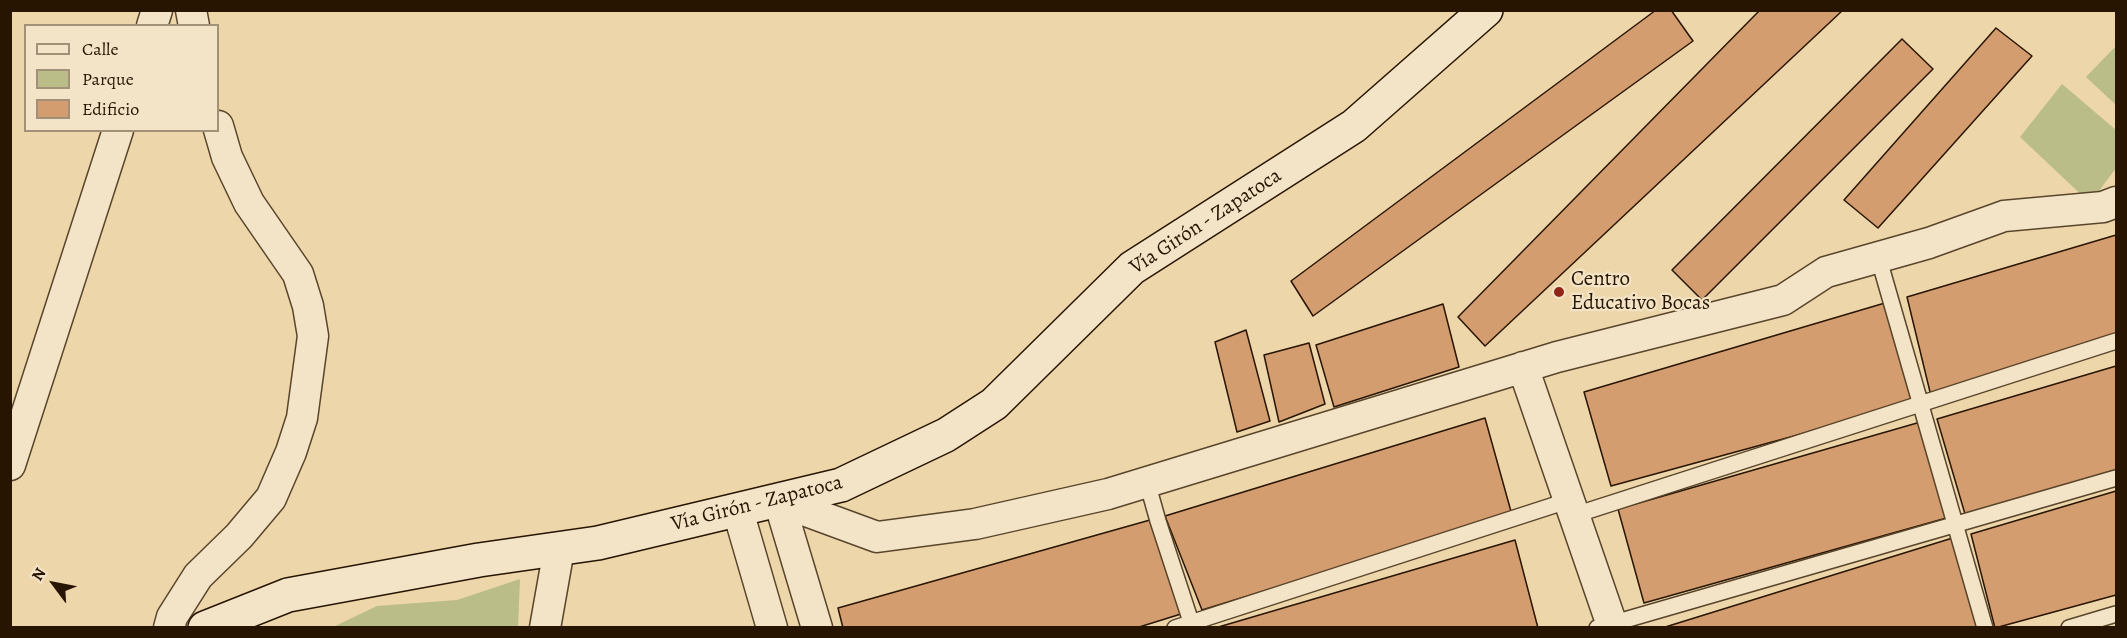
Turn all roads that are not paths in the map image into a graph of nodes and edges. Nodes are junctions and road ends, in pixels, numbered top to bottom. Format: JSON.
{"nodes":[{"id":1,"x":1486,"y":10,"type":"edge"},
{"id":2,"x":219,"y":129,"type":"edge"},
{"id":3,"x":117,"y":132,"type":"edge"},
{"id":4,"x":2116,"y":202,"type":"edge"},
{"id":5,"x":1878,"y":256,"type":"junction"},
{"id":6,"x":2116,"y":340,"type":"edge"},
{"id":7,"x":1523,"y":367,"type":"junction"},
{"id":8,"x":1921,"y":403,"type":"junction"},
{"id":9,"x":10,"y":465,"type":"edge"},
{"id":10,"x":2116,"y":478,"type":"edge"},
{"id":11,"x":1147,"y":482,"type":"junction"},
{"id":12,"x":779,"y":501,"type":"junction"},
{"id":13,"x":1573,"y":508,"type":"junction"},
{"id":14,"x":738,"y":511,"type":"junction"},
{"id":15,"x":1955,"y":524,"type":"junction"},
{"id":16,"x":559,"y":549,"type":"junction"},
{"id":17,"x":2116,"y":614,"type":"edge"},
{"id":18,"x":1193,"y":625,"type":"edge"},
{"id":19,"x":1607,"y":626,"type":"edge"},
{"id":20,"x":170,"y":627,"type":"edge"},
{"id":21,"x":205,"y":627,"type":"edge"},
{"id":22,"x":545,"y":627,"type":"edge"},
{"id":23,"x":772,"y":627,"type":"edge"},
{"id":24,"x":817,"y":627,"type":"edge"},
{"id":25,"x":1175,"y":627,"type":"edge"},
{"id":26,"x":1985,"y":627,"type":"edge"},
{"id":27,"x":2069,"y":627,"type":"edge"}],
"edges":[{"from":1,"to":12,"type":"main road","name":"Vía Girón - Zapatoca"},
{"from":2,"to":20,"type":"street"},
{"from":3,"to":9,"type":"street"},
{"from":4,"to":5,"type":"street"},
{"from":5,"to":7,"type":"street"},
{"from":5,"to":8,"type":"lane"},
{"from":6,"to":8,"type":"lane"},
{"from":7,"to":11,"type":"street"},
{"from":7,"to":13,"type":"street"},
{"from":8,"to":13,"type":"lane"},
{"from":8,"to":15,"type":"lane"},
{"from":10,"to":15,"type":"lane"},
{"from":11,"to":12,"type":"street"},
{"from":11,"to":18,"type":"lane"},
{"from":12,"to":14,"type":"main road","name":"Vía Girón - Zapatoca"},
{"from":12,"to":24,"type":"street"},
{"from":13,"to":18,"type":"lane"},
{"from":13,"to":19,"type":"street"},
{"from":14,"to":16,"type":"main road","name":"Vía Girón - Zapatoca"},
{"from":14,"to":23,"type":"street"},
{"from":15,"to":19,"type":"lane"},
{"from":15,"to":26,"type":"lane"},
{"from":16,"to":21,"type":"main road","name":"Vía Girón - Zapatoca"},
{"from":16,"to":22,"type":"street"},
{"from":17,"to":27,"type":"lane"},
{"from":18,"to":25,"type":"lane"}]}
